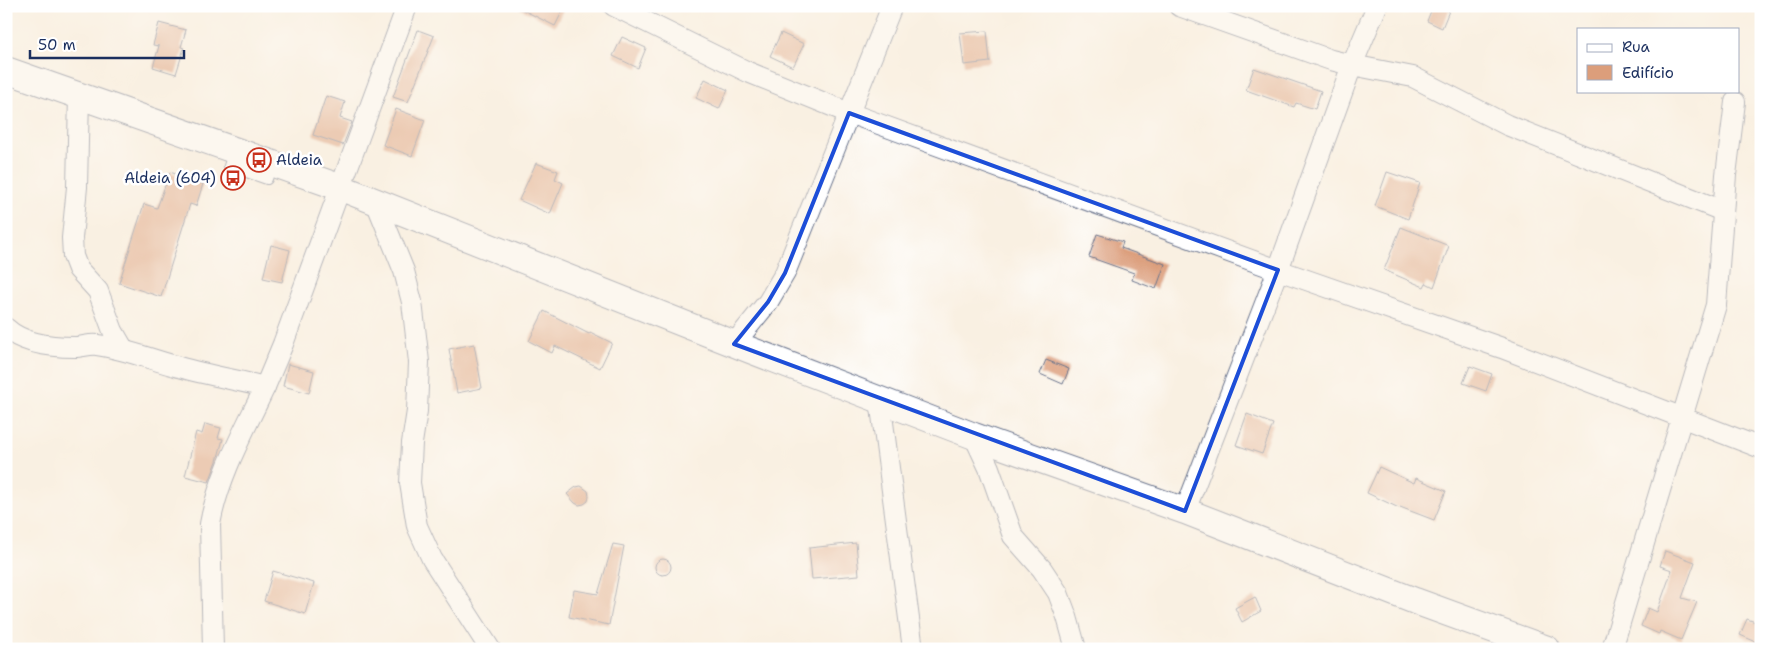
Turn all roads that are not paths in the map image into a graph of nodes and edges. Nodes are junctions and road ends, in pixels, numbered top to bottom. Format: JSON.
{"nodes":[{"id":1,"x":407,"y":6,"type":"edge"},
{"id":2,"x":614,"y":6,"type":"edge"},
{"id":3,"x":892,"y":6,"type":"edge"},
{"id":4,"x":1179,"y":6,"type":"edge"},
{"id":5,"x":1376,"y":6,"type":"edge"},
{"id":6,"x":1352,"y":65,"type":"junction"},
{"id":7,"x":6,"y":70,"type":"edge"},
{"id":8,"x":79,"y":95,"type":"junction"},
{"id":9,"x":1735,"y":102,"type":"dead end"},
{"id":10,"x":849,"y":113,"type":"junction"},
{"id":11,"x":339,"y":187,"type":"junction"},
{"id":12,"x":376,"y":202,"type":"junction"},
{"id":13,"x":1723,"y":211,"type":"junction"},
{"id":14,"x":1278,"y":270,"type":"junction"},
{"id":15,"x":6,"y":328,"type":"edge"},
{"id":16,"x":734,"y":344,"type":"junction"},
{"id":17,"x":124,"y":350,"type":"junction"},
{"id":18,"x":265,"y":387,"type":"junction"},
{"id":19,"x":880,"y":400,"type":"junction"},
{"id":20,"x":1681,"y":417,"type":"junction"},
{"id":21,"x":974,"y":436,"type":"junction"},
{"id":22,"x":1761,"y":448,"type":"edge"},
{"id":23,"x":1185,"y":511,"type":"junction"},
{"id":24,"x":213,"y":649,"type":"edge"},
{"id":25,"x":490,"y":649,"type":"edge"},
{"id":26,"x":913,"y":649,"type":"edge"},
{"id":27,"x":1076,"y":649,"type":"edge"},
{"id":28,"x":1547,"y":649,"type":"edge"},
{"id":29,"x":1612,"y":649,"type":"edge"}],
"edges":[{"from":1,"to":11,"type":"street"},
{"from":2,"to":10,"type":"street"},
{"from":3,"to":10,"type":"street"},
{"from":4,"to":6,"type":"street"},
{"from":5,"to":6,"type":"street"},
{"from":6,"to":13,"type":"street"},
{"from":6,"to":14,"type":"street"},
{"from":7,"to":8,"type":"street"},
{"from":8,"to":11,"type":"street"},
{"from":8,"to":17,"type":"street"},
{"from":9,"to":13,"type":"street"},
{"from":10,"to":14,"type":"street"},
{"from":10,"to":16,"type":"street"},
{"from":11,"to":12,"type":"street"},
{"from":11,"to":18,"type":"street"},
{"from":12,"to":16,"type":"street"},
{"from":12,"to":25,"type":"street"},
{"from":13,"to":20,"type":"street"},
{"from":14,"to":20,"type":"street"},
{"from":14,"to":23,"type":"street"},
{"from":15,"to":17,"type":"street"},
{"from":16,"to":19,"type":"street"},
{"from":17,"to":18,"type":"street"},
{"from":18,"to":24,"type":"street"},
{"from":19,"to":21,"type":"street"},
{"from":19,"to":26,"type":"street"},
{"from":20,"to":22,"type":"street"},
{"from":20,"to":29,"type":"street"},
{"from":21,"to":23,"type":"street"},
{"from":21,"to":27,"type":"street"},
{"from":23,"to":28,"type":"street"}]}
